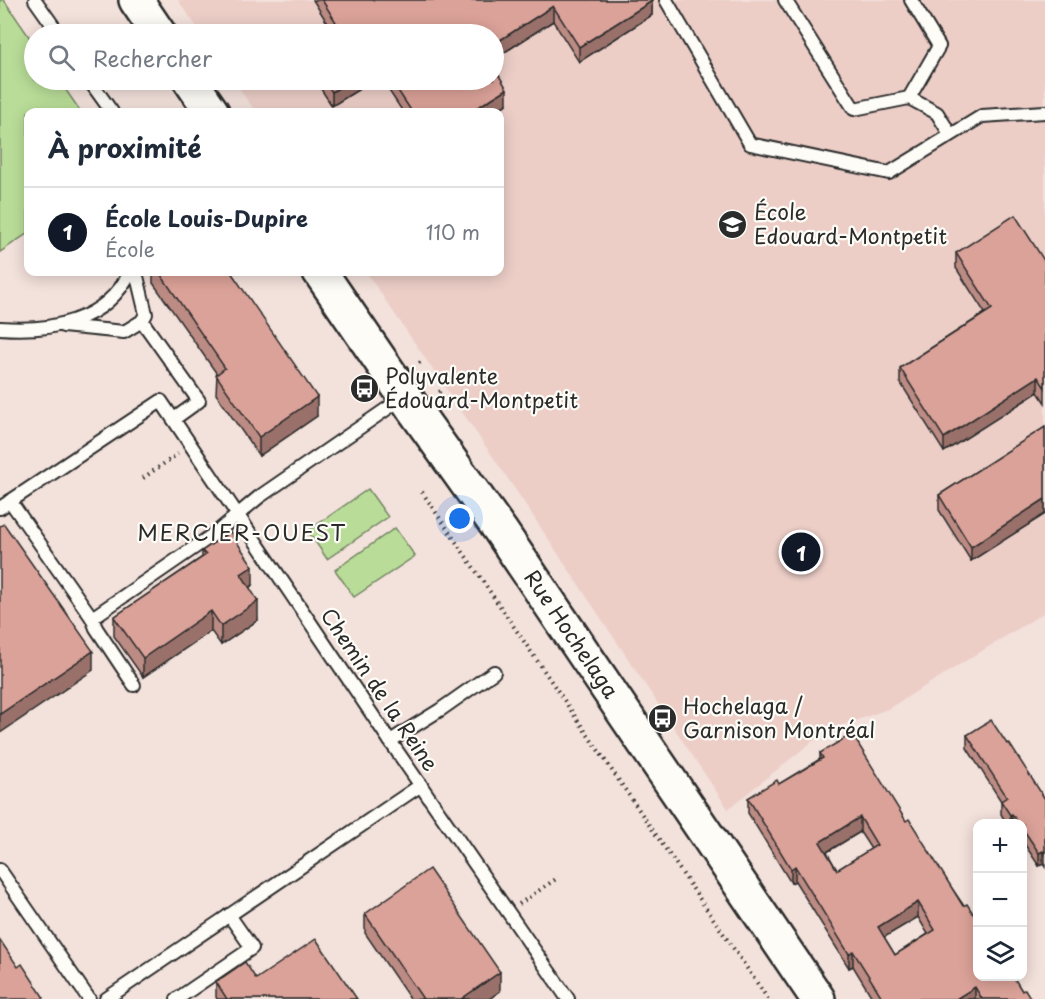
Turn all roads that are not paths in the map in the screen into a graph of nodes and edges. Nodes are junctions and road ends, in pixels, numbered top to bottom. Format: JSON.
{"nodes":[{"id":1,"x":35,"y":0,"type":"edge"},
{"id":2,"x":136,"y":0,"type":"edge"},
{"id":3,"x":666,"y":0,"type":"edge"},
{"id":4,"x":785,"y":0,"type":"edge"},
{"id":5,"x":911,"y":0,"type":"edge"},
{"id":6,"x":52,"y":24,"type":"edge"},
{"id":7,"x":152,"y":24,"type":"edge"},
{"id":8,"x":96,"y":90,"type":"edge"},
{"id":9,"x":197,"y":90,"type":"edge"},
{"id":10,"x":909,"y":98,"type":"junction"},
{"id":11,"x":109,"y":108,"type":"edge"},
{"id":12,"x":209,"y":108,"type":"edge"},
{"id":13,"x":1045,"y":112,"type":"edge"},
{"id":14,"x":950,"y":134,"type":"junction"},
{"id":15,"x":127,"y":276,"type":"edge"},
{"id":16,"x":137,"y":276,"type":"edge"},
{"id":17,"x":323,"y":276,"type":"edge"},
{"id":18,"x":142,"y":321,"type":"junction"},
{"id":19,"x":57,"y":326,"type":"junction"},
{"id":20,"x":0,"y":328,"type":"edge"},
{"id":21,"x":405,"y":396,"type":"junction"},
{"id":22,"x":174,"y":419,"type":"junction"},
{"id":23,"x":5,"y":505,"type":"edge"},
{"id":24,"x":237,"y":516,"type":"junction"},
{"id":25,"x":92,"y":618,"type":"junction"},
{"id":26,"x":495,"y":672,"type":"dead end"},
{"id":27,"x":134,"y":685,"type":"dead end"},
{"id":28,"x":390,"y":741,"type":"junction"},
{"id":29,"x":420,"y":785,"type":"junction"},
{"id":30,"x":0,"y":870,"type":"edge"},
{"id":31,"x":229,"y":915,"type":"junction"},
{"id":32,"x":89,"y":999,"type":"edge"},
{"id":33,"x":106,"y":999,"type":"edge"},
{"id":34,"x":177,"y":999,"type":"edge"},
{"id":35,"x":568,"y":999,"type":"edge"},
{"id":36,"x":818,"y":999,"type":"edge"}],
"edges":[{"from":1,"to":6,"type":"lane"},
{"from":2,"to":7,"type":"main road"},
{"from":3,"to":14,"type":"lane"},
{"from":4,"to":10,"type":"lane"},
{"from":5,"to":10,"type":"lane"},
{"from":8,"to":11,"type":"lane"},
{"from":9,"to":12,"type":"main road"},
{"from":10,"to":14,"type":"lane"},
{"from":13,"to":14,"type":"lane"},
{"from":15,"to":19,"type":"lane"},
{"from":16,"to":18,"type":"lane"},
{"from":17,"to":21,"type":"main road","name":"Rue Hochelaga"},
{"from":18,"to":19,"type":"lane"},
{"from":18,"to":22,"type":"lane"},
{"from":19,"to":20,"type":"lane"},
{"from":21,"to":24,"type":"lane"},
{"from":21,"to":36,"type":"main road","name":"Rue Hochelaga"},
{"from":22,"to":23,"type":"lane","name":"Chemin de la Reine"},
{"from":22,"to":24,"type":"lane","name":"Chemin de la Reine"},
{"from":23,"to":25,"type":"lane"},
{"from":24,"to":25,"type":"lane"},
{"from":24,"to":28,"type":"lane","name":"Chemin de la Reine"},
{"from":25,"to":27,"type":"lane"},
{"from":26,"to":28,"type":"lane"},
{"from":28,"to":29,"type":"lane","name":"Chemin de la Reine"},
{"from":29,"to":31,"type":"lane"},
{"from":29,"to":35,"type":"lane","name":"Chemin de la Reine"},
{"from":30,"to":32,"type":"lane"},
{"from":31,"to":33,"type":"lane"},
{"from":31,"to":34,"type":"lane"}]}
